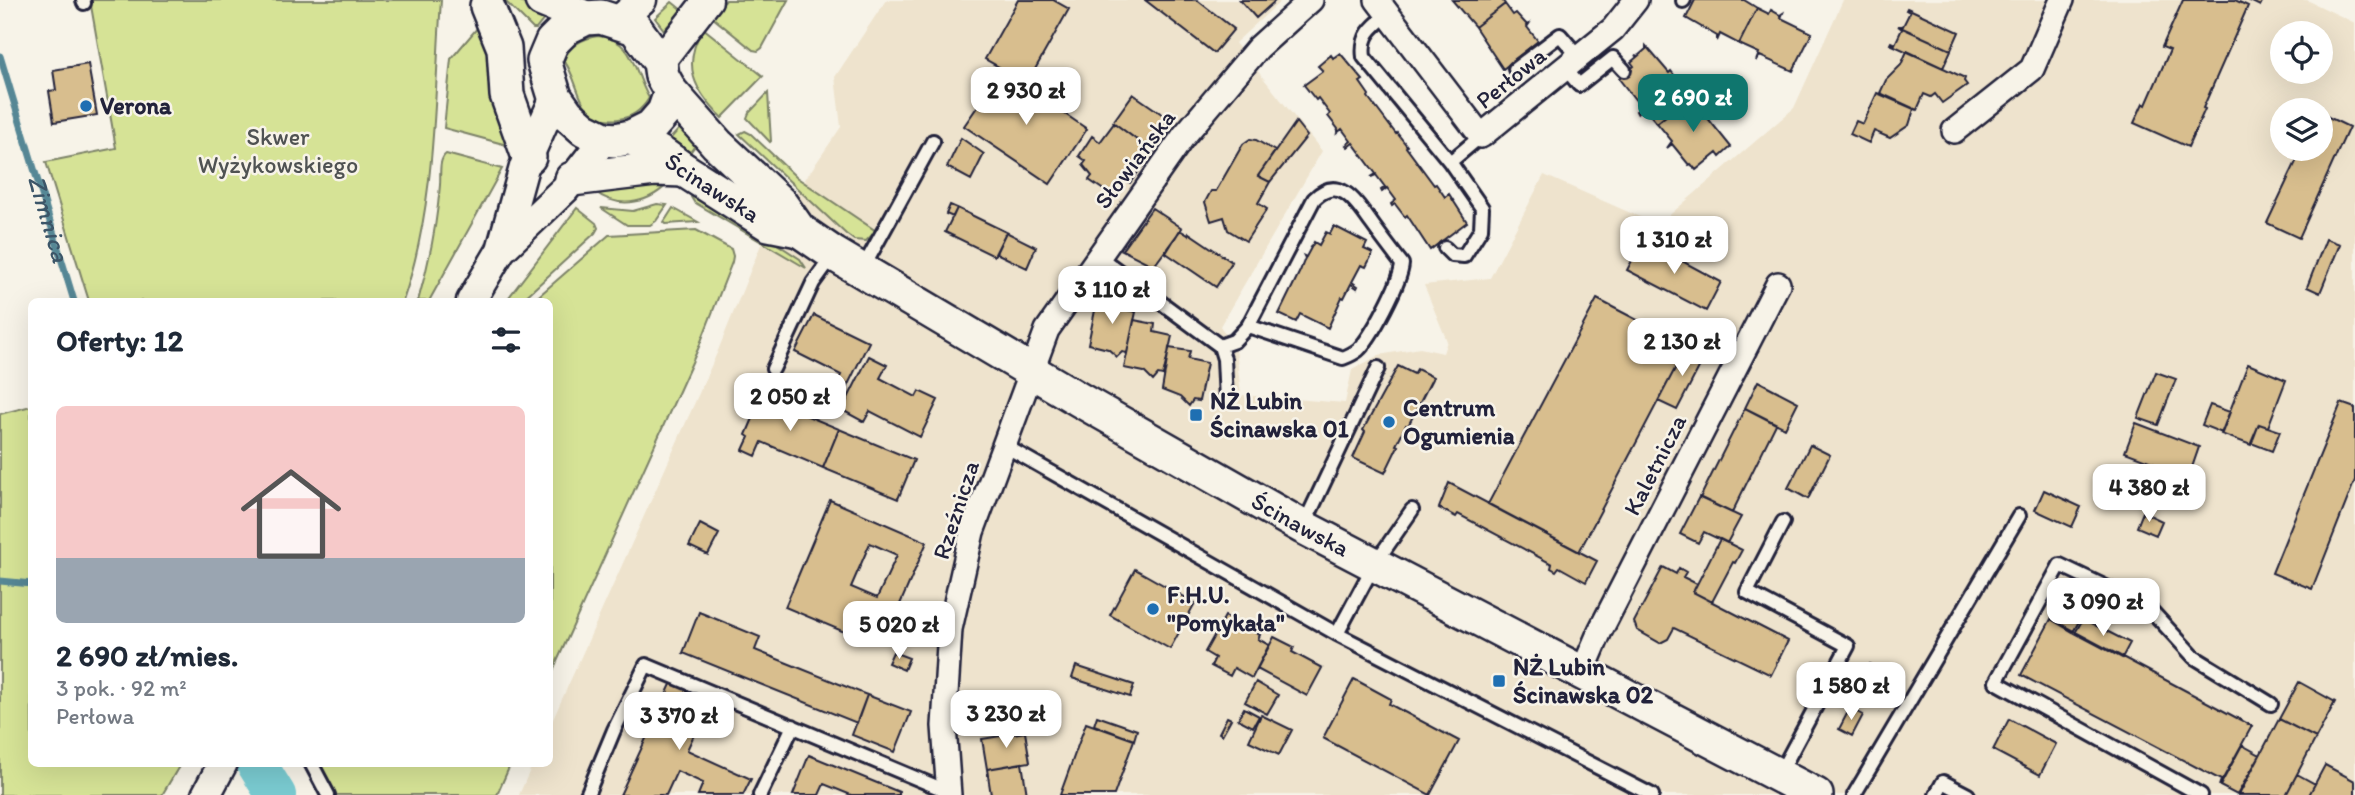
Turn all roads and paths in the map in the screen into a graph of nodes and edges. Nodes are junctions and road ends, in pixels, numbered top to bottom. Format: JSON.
{"nodes":[{"id":1,"x":542,"y":0,"type":"edge"},
{"id":2,"x":708,"y":0,"type":"edge"},
{"id":3,"x":1311,"y":0,"type":"edge"},
{"id":4,"x":1636,"y":0,"type":"edge"},
{"id":5,"x":2062,"y":0,"type":"edge"},
{"id":6,"x":485,"y":3,"type":"edge"},
{"id":7,"x":1382,"y":7,"type":"edge"},
{"id":8,"x":615,"y":13,"type":"edge"},
{"id":9,"x":544,"y":61,"type":"junction"},
{"id":10,"x":1572,"y":63,"type":"junction"},
{"id":11,"x":1515,"y":69,"type":"dead end"},
{"id":12,"x":1624,"y":69,"type":"dead end"},
{"id":13,"x":665,"y":77,"type":"junction"},
{"id":14,"x":555,"y":97,"type":"junction"},
{"id":15,"x":1954,"y":131,"type":"dead end"},
{"id":16,"x":1481,"y":136,"type":"junction"},
{"id":17,"x":618,"y":138,"type":"junction"},
{"id":18,"x":933,"y":141,"type":"dead end"},
{"id":19,"x":529,"y":157,"type":"junction"},
{"id":20,"x":1450,"y":162,"type":"junction"},
{"id":21,"x":684,"y":170,"type":"junction"},
{"id":22,"x":572,"y":179,"type":"junction"},
{"id":23,"x":799,"y":230,"type":"junction"},
{"id":24,"x":1445,"y":248,"type":"dead end"},
{"id":25,"x":501,"y":250,"type":"junction"},
{"id":26,"x":1098,"y":256,"type":"junction"},
{"id":27,"x":848,"y":262,"type":"junction"},
{"id":28,"x":1778,"y":284,"type":"dead end"},
{"id":29,"x":473,"y":298,"type":"edge"},
{"id":30,"x":1248,"y":326,"type":"junction"},
{"id":31,"x":1220,"y":346,"type":"junction"},
{"id":32,"x":1378,"y":368,"type":"dead end"},
{"id":33,"x":774,"y":369,"type":"dead end"},
{"id":34,"x":1032,"y":372,"type":"junction"},
{"id":35,"x":1226,"y":400,"type":"dead end"},
{"id":36,"x":1005,"y":446,"type":"junction"},
{"id":37,"x":1412,"y":510,"type":"dead end"},
{"id":38,"x":2019,"y":516,"type":"dead end"},
{"id":39,"x":1783,"y":522,"type":"dead end"},
{"id":40,"x":1303,"y":527,"type":"junction"},
{"id":41,"x":1374,"y":565,"type":"junction"},
{"id":42,"x":1337,"y":634,"type":"junction"},
{"id":43,"x":1582,"y":673,"type":"junction"},
{"id":44,"x":2271,"y":704,"type":"dead end"},
{"id":45,"x":793,"y":726,"type":"junction"},
{"id":46,"x":221,"y":767,"type":"edge"},
{"id":47,"x":313,"y":767,"type":"edge"},
{"id":48,"x":1779,"y":776,"type":"junction"},
{"id":49,"x":949,"y":794,"type":"edge"},
{"id":50,"x":206,"y":795,"type":"edge"},
{"id":51,"x":328,"y":795,"type":"edge"},
{"id":52,"x":587,"y":795,"type":"edge"},
{"id":53,"x":760,"y":795,"type":"edge"},
{"id":54,"x":1652,"y":795,"type":"edge"},
{"id":55,"x":1816,"y":795,"type":"edge"},
{"id":56,"x":1854,"y":795,"type":"edge"},
{"id":57,"x":1936,"y":795,"type":"edge"},
{"id":58,"x":1968,"y":795,"type":"edge"},
{"id":59,"x":2202,"y":795,"type":"edge"}],
"edges":[{"from":1,"to":8,"type":"main road"},
{"from":2,"to":13,"type":"street"},
{"from":3,"to":26,"type":"street","name":"Słowiańska"},
{"from":4,"to":10,"type":"street","name":"Perłowa"},
{"from":5,"to":15,"type":"street"},
{"from":6,"to":9,"type":"main road"},
{"from":6,"to":19,"type":"main road"},
{"from":7,"to":16,"type":"street","name":"Perłowa"},
{"from":7,"to":20,"type":"lane"},
{"from":8,"to":9,"type":"main road"},
{"from":8,"to":13,"type":"main road"},
{"from":9,"to":14,"type":"main road"},
{"from":10,"to":11,"type":"lane"},
{"from":10,"to":12,"type":"lane"},
{"from":10,"to":16,"type":"street","name":"Perłowa"},
{"from":13,"to":17,"type":"main road"},
{"from":13,"to":23,"type":"main road","name":"Ścinawska"},
{"from":14,"to":17,"type":"main road"},
{"from":14,"to":19,"type":"street"},
{"from":16,"to":20,"type":"lane"},
{"from":17,"to":21,"type":"main road","name":"Ścinawska"},
{"from":17,"to":22,"type":"street"},
{"from":18,"to":27,"type":"lane"},
{"from":19,"to":25,"type":"street"},
{"from":20,"to":24,"type":"lane"},
{"from":21,"to":22,"type":"main road"},
{"from":21,"to":23,"type":"main road","name":"Ścinawska"},
{"from":22,"to":25,"type":"street"},
{"from":23,"to":27,"type":"main road","name":"Ścinawska"},
{"from":25,"to":29,"type":"street"},
{"from":26,"to":31,"type":"lane"},
{"from":26,"to":34,"type":"street","name":"Słowiańska"},
{"from":27,"to":33,"type":"lane"},
{"from":27,"to":34,"type":"main road","name":"Ścinawska"},
{"from":28,"to":43,"type":"street","name":"Kaletnicza"},
{"from":30,"to":30,"type":"lane"},
{"from":30,"to":31,"type":"lane"},
{"from":31,"to":35,"type":"lane"},
{"from":32,"to":40,"type":"lane"},
{"from":34,"to":36,"type":"street","name":"Rzeźnicza"},
{"from":34,"to":40,"type":"main road","name":"Ścinawska"},
{"from":36,"to":42,"type":"lane"},
{"from":36,"to":49,"type":"street","name":"Rzeźnicza"},
{"from":37,"to":41,"type":"lane"},
{"from":38,"to":56,"type":"lane"},
{"from":39,"to":48,"type":"lane"},
{"from":40,"to":41,"type":"main road","name":"Ścinawska"},
{"from":41,"to":42,"type":"lane"},
{"from":41,"to":43,"type":"main road","name":"Ścinawska"},
{"from":42,"to":54,"type":"lane"},
{"from":43,"to":48,"type":"main road","name":"Ścinawska"},
{"from":44,"to":59,"type":"lane"},
{"from":45,"to":49,"type":"lane"},
{"from":45,"to":52,"type":"lane"},
{"from":45,"to":53,"type":"lane"},
{"from":46,"to":50,"type":"street"},
{"from":47,"to":51,"type":"lane"},
{"from":48,"to":55,"type":"main road","name":"Ścinawska"},
{"from":57,"to":58,"type":"lane"}]}
